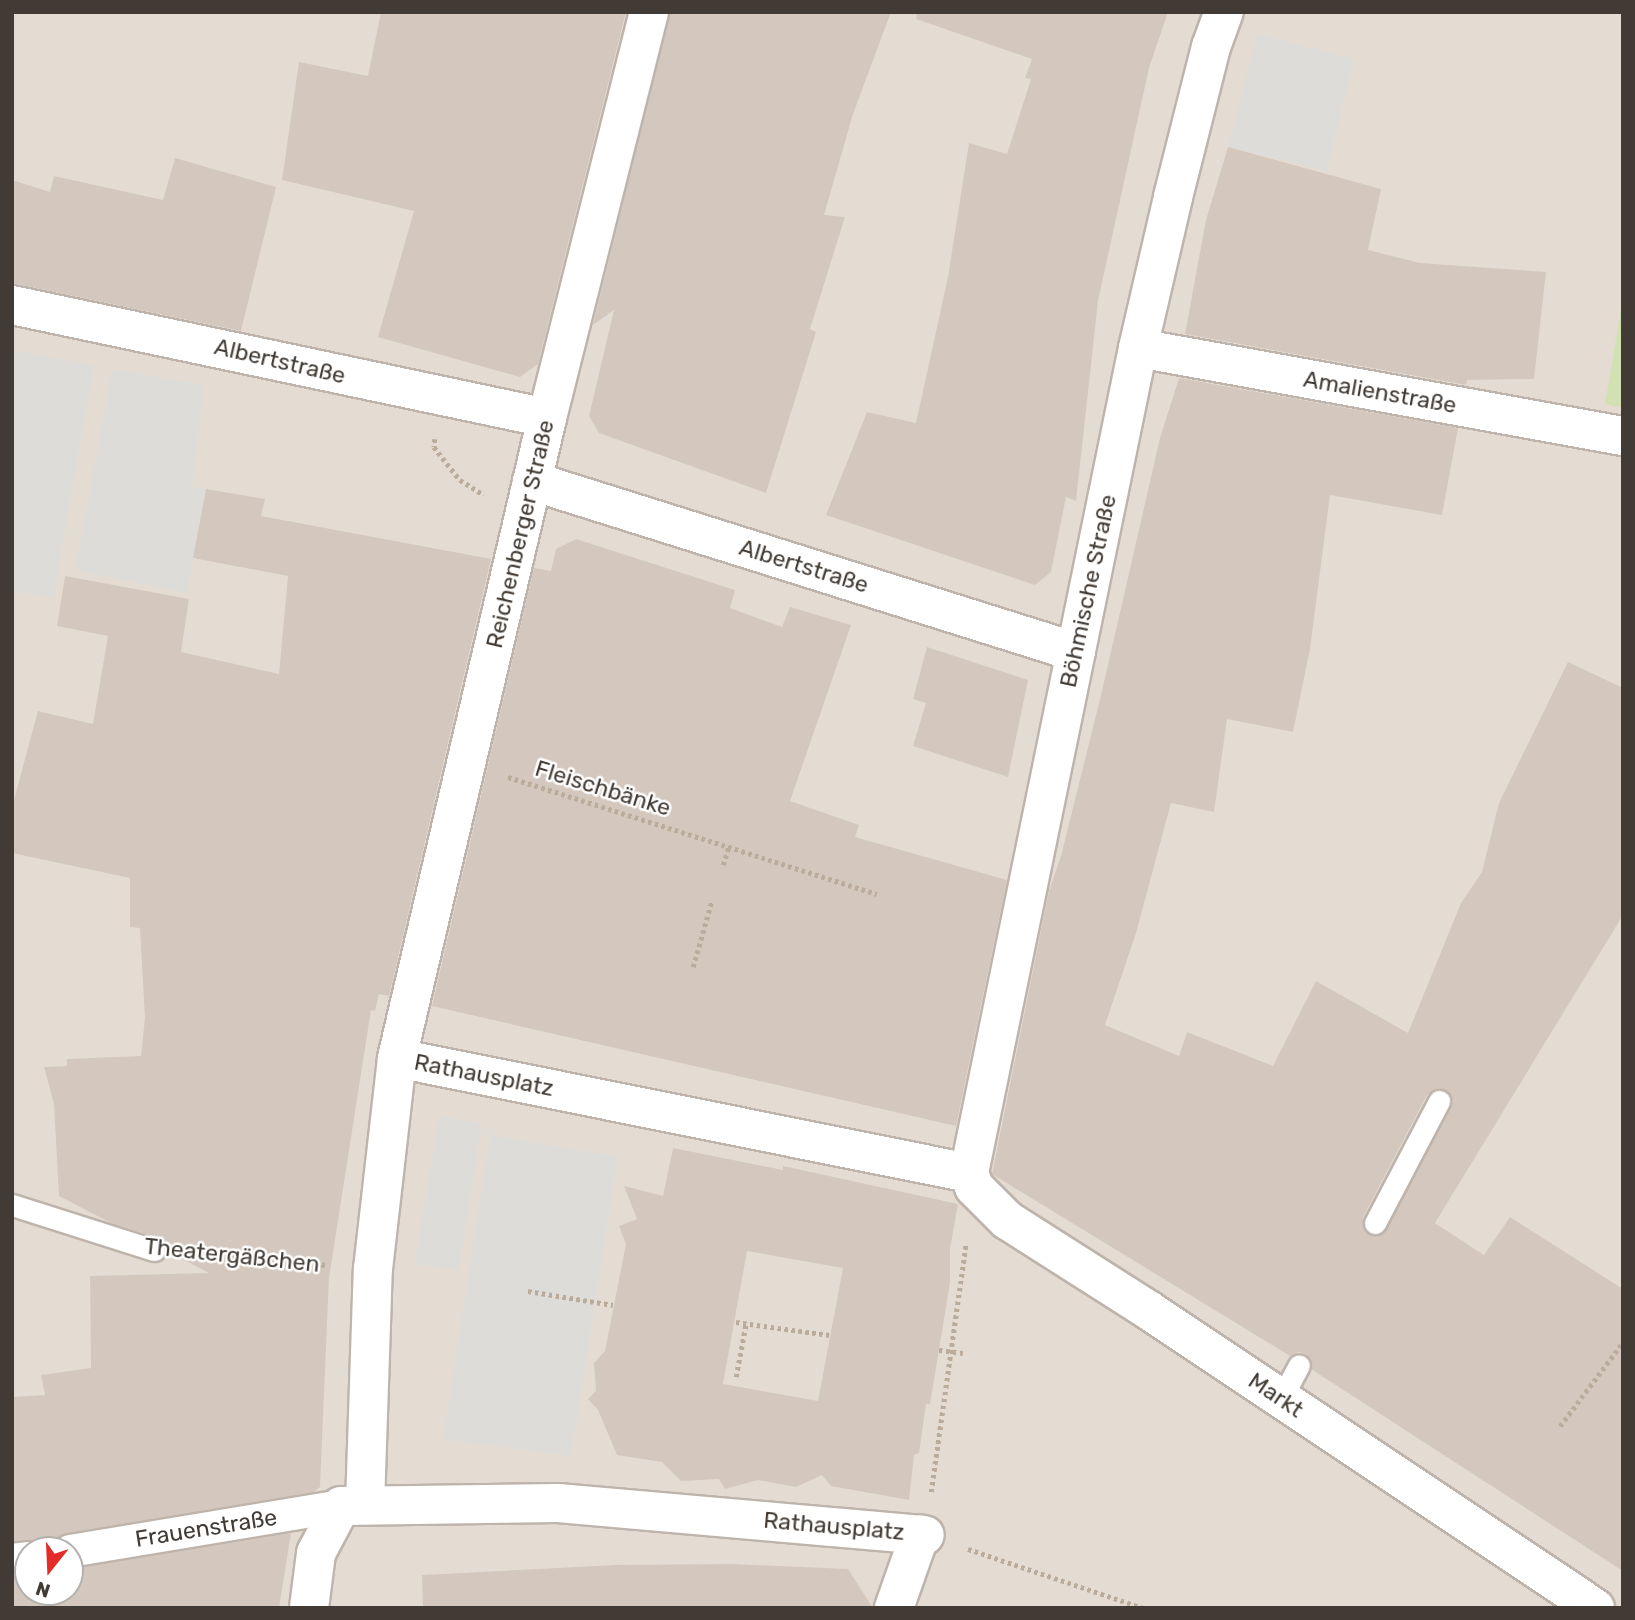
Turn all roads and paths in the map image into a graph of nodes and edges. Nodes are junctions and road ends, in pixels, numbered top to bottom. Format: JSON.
{"nodes":[{"id":1,"x":649,"y":12,"type":"edge"},
{"id":2,"x":1224,"y":12,"type":"edge"},
{"id":3,"x":12,"y":305,"type":"edge"},
{"id":4,"x":1138,"y":348,"type":"junction"},
{"id":5,"x":442,"y":397,"type":"junction"},
{"id":6,"x":547,"y":418,"type":"junction"},
{"id":7,"x":1623,"y":436,"type":"edge"},
{"id":8,"x":532,"y":481,"type":"junction"},
{"id":9,"x":476,"y":492,"type":"dead end"},
{"id":10,"x":1076,"y":652,"type":"junction"},
{"id":11,"x":467,"y":764,"type":"junction"},
{"id":12,"x":729,"y":845,"type":"junction"},
{"id":13,"x":723,"y":865,"type":"dead end"},
{"id":14,"x":877,"y":894,"type":"dead end"},
{"id":15,"x":712,"y":900,"type":"dead end"},
{"id":16,"x":693,"y":967,"type":"dead end"},
{"id":17,"x":397,"y":1058,"type":"junction"},
{"id":18,"x":1439,"y":1101,"type":"dead end"},
{"id":19,"x":971,"y":1180,"type":"junction"},
{"id":20,"x":12,"y":1205,"type":"edge"},
{"id":21,"x":1375,"y":1223,"type":"dead end"},
{"id":22,"x":154,"y":1251,"type":"joint"},
{"id":23,"x":373,"y":1269,"type":"junction"},
{"id":24,"x":528,"y":1291,"type":"dead end"},
{"id":25,"x":613,"y":1305,"type":"dead end"},
{"id":26,"x":736,"y":1322,"type":"dead end"},
{"id":27,"x":746,"y":1323,"type":"junction"},
{"id":28,"x":829,"y":1335,"type":"dead end"},
{"id":29,"x":1623,"y":1342,"type":"edge"},
{"id":30,"x":939,"y":1350,"type":"dead end"},
{"id":31,"x":951,"y":1352,"type":"junction"},
{"id":32,"x":963,"y":1353,"type":"dead end"},
{"id":33,"x":1299,"y":1365,"type":"dead end"},
{"id":34,"x":736,"y":1377,"type":"dead end"},
{"id":35,"x":1281,"y":1399,"type":"junction"},
{"id":36,"x":1560,"y":1426,"type":"dead end"},
{"id":37,"x":353,"y":1505,"type":"junction"},
{"id":38,"x":923,"y":1534,"type":"junction"},
{"id":39,"x":84,"y":1549,"type":"edge"},
{"id":40,"x":309,"y":1608,"type":"edge"},
{"id":41,"x":894,"y":1608,"type":"edge"},
{"id":42,"x":1143,"y":1608,"type":"edge"},
{"id":43,"x":1595,"y":1608,"type":"edge"}],
"edges":[{"from":1,"to":6,"type":"street","name":"Reichenberger Straße"},
{"from":2,"to":4,"type":"street","name":"Böhmische Straße"},
{"from":3,"to":5,"type":"street","name":"Albertstraße"},
{"from":4,"to":7,"type":"street","name":"Amalienstraße"},
{"from":4,"to":10,"type":"street","name":"Böhmische Straße"},
{"from":5,"to":6,"type":"street","name":"Albertstraße"},
{"from":5,"to":9,"type":"path"},
{"from":6,"to":8,"type":"street","name":"Reichenberger Straße"},
{"from":8,"to":10,"type":"street","name":"Albertstraße"},
{"from":8,"to":11,"type":"street","name":"Reichenberger Straße"},
{"from":10,"to":19,"type":"street","name":"Böhmische Straße"},
{"from":11,"to":12,"type":"path","name":"Fleischbänke"},
{"from":11,"to":17,"type":"street","name":"Reichenberger Straße"},
{"from":12,"to":13,"type":"path"},
{"from":12,"to":14,"type":"path","name":"Fleischbänke"},
{"from":15,"to":16,"type":"path"},
{"from":17,"to":19,"type":"street","name":"Rathausplatz"},
{"from":17,"to":23,"type":"street","name":"Rathausplatz"},
{"from":18,"to":21,"type":"lane"},
{"from":19,"to":31,"type":"path"},
{"from":19,"to":35,"type":"street","name":"Markt"},
{"from":20,"to":22,"type":"lane","name":"Theatergäßchen"},
{"from":22,"to":23,"type":"path","name":"Theatergäßchen"},
{"from":23,"to":37,"type":"street","name":"Rathausplatz"},
{"from":24,"to":25,"type":"path"},
{"from":26,"to":27,"type":"path"},
{"from":27,"to":28,"type":"path"},
{"from":27,"to":34,"type":"path"},
{"from":29,"to":36,"type":"path"},
{"from":30,"to":31,"type":"path"},
{"from":31,"to":32,"type":"path"},
{"from":31,"to":38,"type":"path"},
{"from":33,"to":35,"type":"lane"},
{"from":35,"to":43,"type":"street","name":"Markt"},
{"from":37,"to":38,"type":"street","name":"Rathausplatz"},
{"from":37,"to":39,"type":"street","name":"Frauenstraße"},
{"from":37,"to":40,"type":"street"},
{"from":38,"to":41,"type":"street"},
{"from":38,"to":42,"type":"path"}]}
